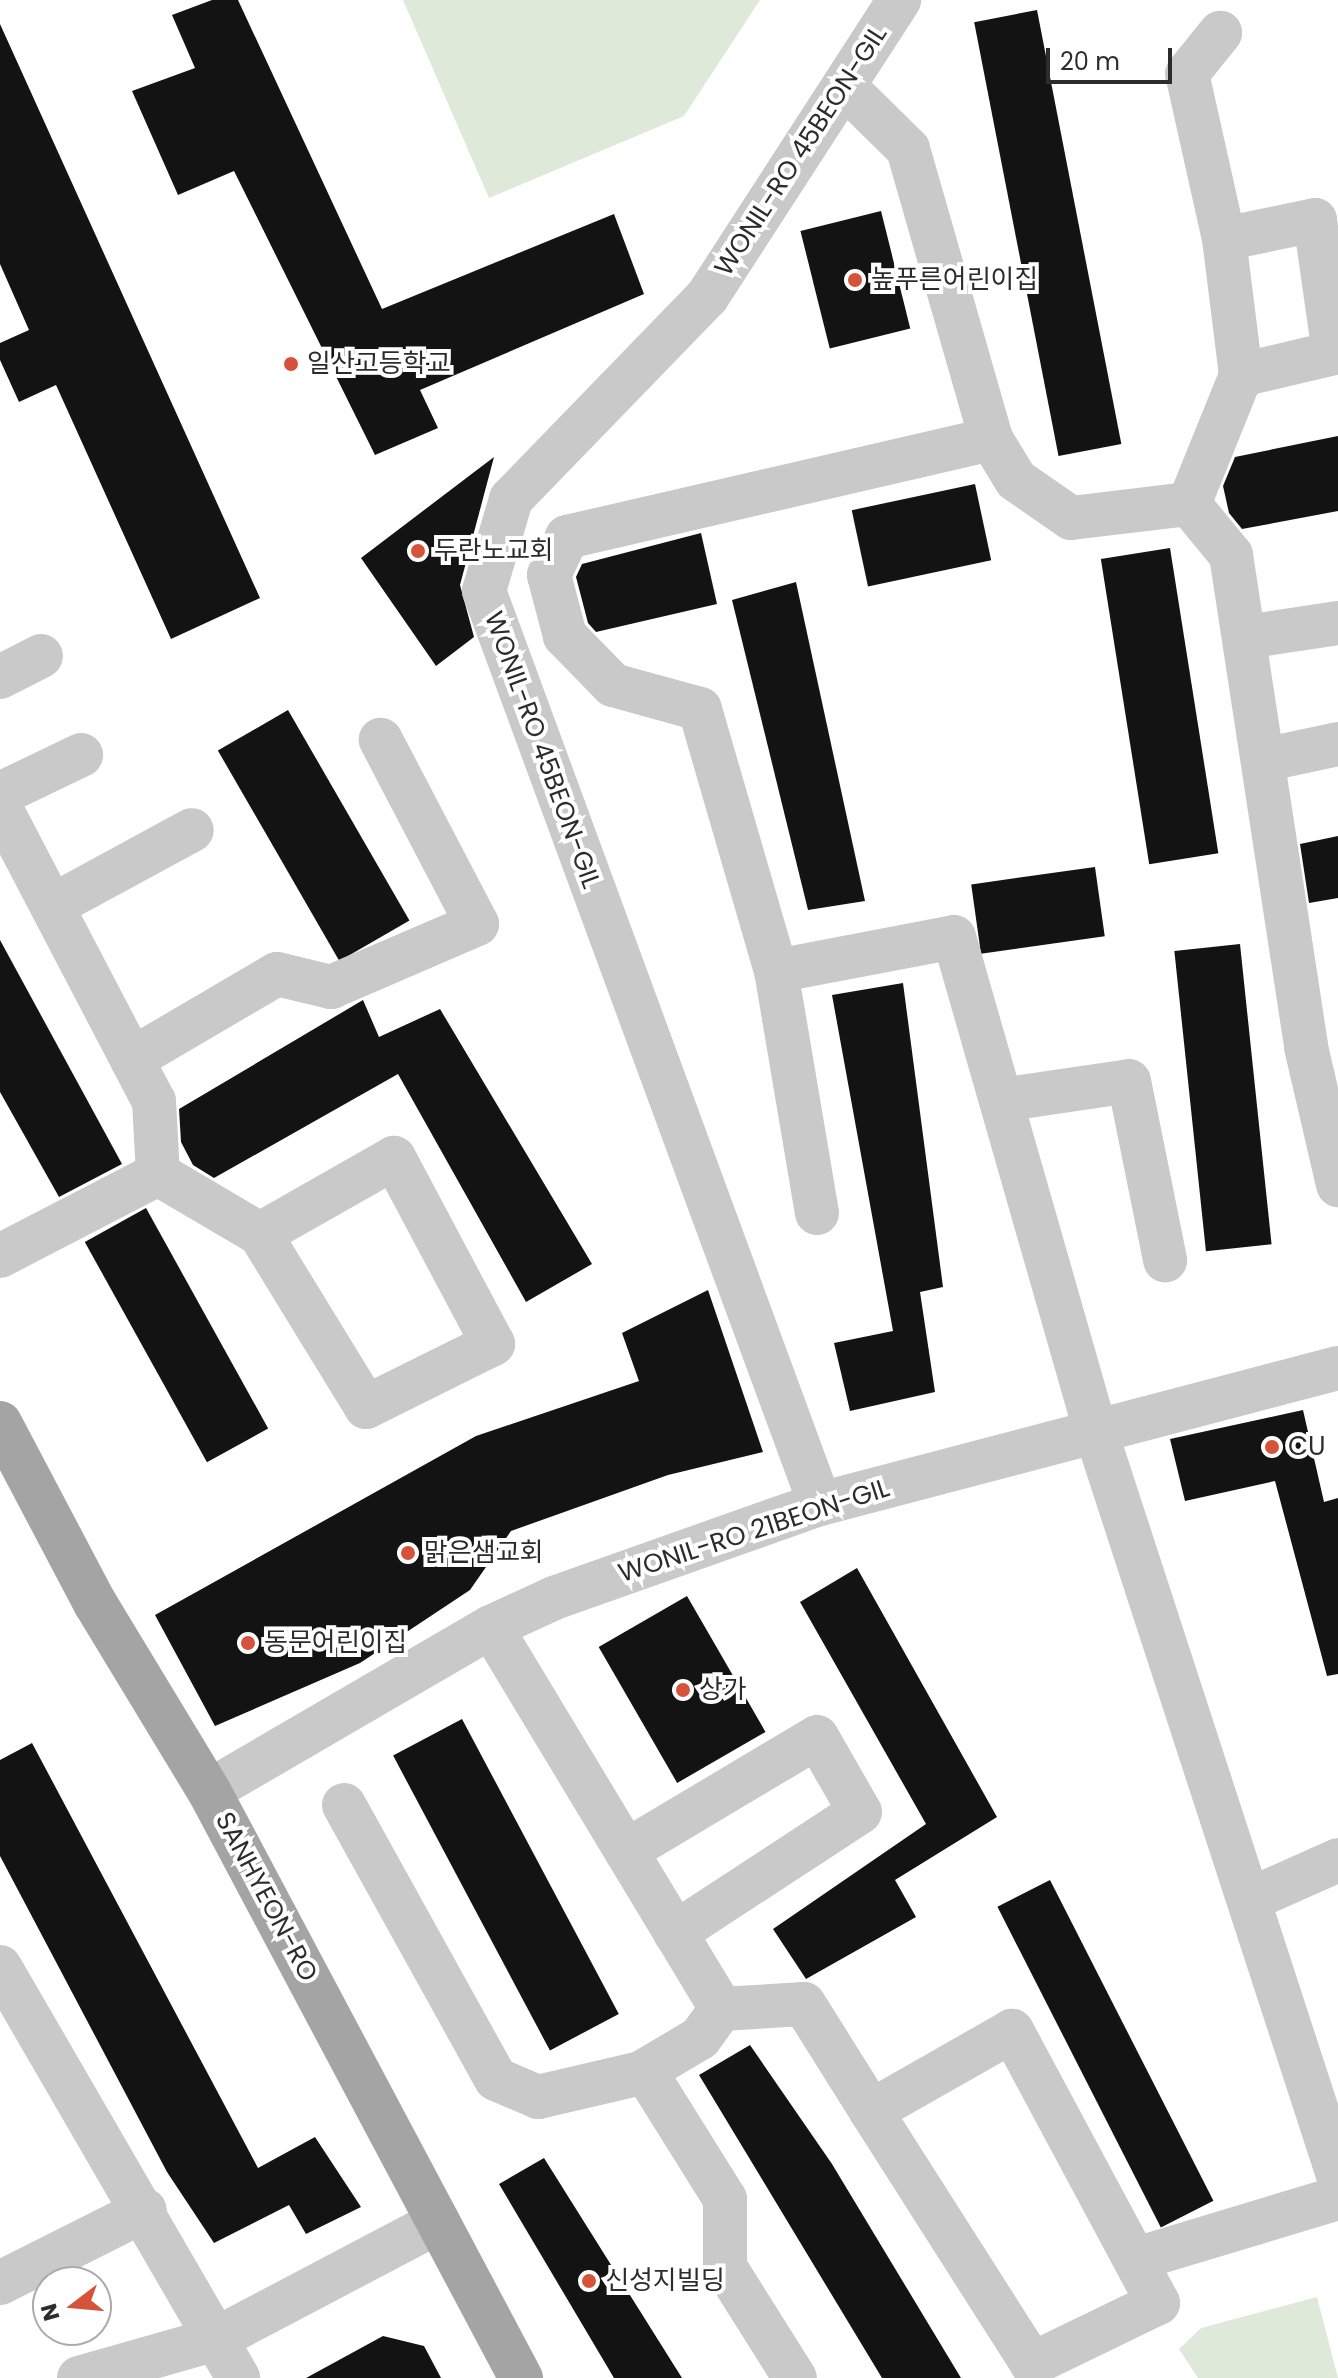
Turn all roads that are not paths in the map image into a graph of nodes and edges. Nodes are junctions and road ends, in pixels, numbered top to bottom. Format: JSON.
{"nodes":[{"id":1,"x":899,"y":0,"type":"edge"},
{"id":2,"x":1220,"y":33,"type":"dead end"},
{"id":3,"x":844,"y":86,"type":"junction"},
{"id":4,"x":1224,"y":239,"type":"junction"},
{"id":5,"x":1241,"y":375,"type":"junction"},
{"id":6,"x":991,"y":439,"type":"junction"},
{"id":7,"x":1189,"y":504,"type":"junction"},
{"id":8,"x":1338,"y":623,"type":"edge"},
{"id":9,"x":1246,"y":637,"type":"junction"},
{"id":10,"x":41,"y":656,"type":"dead end"},
{"id":11,"x":0,"y":677,"type":"edge"},
{"id":12,"x":381,"y":740,"type":"dead end"},
{"id":13,"x":1338,"y":744,"type":"edge"},
{"id":14,"x":81,"y":755,"type":"dead end"},
{"id":15,"x":1268,"y":759,"type":"junction"},
{"id":16,"x":0,"y":794,"type":"edge"},
{"id":17,"x":0,"y":807,"type":"edge"},
{"id":18,"x":192,"y":830,"type":"dead end"},
{"id":19,"x":52,"y":906,"type":"junction"},
{"id":20,"x":776,"y":971,"type":"junction"},
{"id":21,"x":1322,"y":1045,"type":"edge"},
{"id":22,"x":132,"y":1059,"type":"junction"},
{"id":23,"x":1001,"y":1100,"type":"junction"},
{"id":24,"x":158,"y":1174,"type":"junction"},
{"id":25,"x":1338,"y":1185,"type":"edge"},
{"id":26,"x":817,"y":1213,"type":"dead end"},
{"id":27,"x":260,"y":1234,"type":"junction"},
{"id":28,"x":0,"y":1256,"type":"edge"},
{"id":29,"x":1165,"y":1260,"type":"dead end"},
{"id":30,"x":1338,"y":1368,"type":"edge"},
{"id":31,"x":0,"y":1423,"type":"edge"},
{"id":32,"x":1095,"y":1429,"type":"junction"},
{"id":33,"x":820,"y":1504,"type":"junction"},
{"id":34,"x":491,"y":1627,"type":"junction"},
{"id":35,"x":209,"y":1791,"type":"junction"},
{"id":36,"x":344,"y":1805,"type":"dead end"},
{"id":37,"x":626,"y":1851,"type":"junction"},
{"id":38,"x":1338,"y":1860,"type":"edge"},
{"id":39,"x":1251,"y":1899,"type":"junction"},
{"id":40,"x":675,"y":1933,"type":"junction"},
{"id":41,"x":0,"y":1967,"type":"edge"},
{"id":42,"x":721,"y":2009,"type":"junction"},
{"id":43,"x":645,"y":2071,"type":"junction"},
{"id":44,"x":871,"y":2111,"type":"junction"},
{"id":45,"x":1338,"y":2175,"type":"edge"},
{"id":46,"x":1338,"y":2198,"type":"edge"},
{"id":47,"x":145,"y":2210,"type":"junction"},
{"id":48,"x":438,"y":2222,"type":"junction"},
{"id":49,"x":1136,"y":2259,"type":"junction"},
{"id":50,"x":0,"y":2283,"type":"edge"},
{"id":51,"x":216,"y":2339,"type":"junction"},
{"id":52,"x":79,"y":2378,"type":"edge"},
{"id":53,"x":238,"y":2378,"type":"edge"},
{"id":54,"x":521,"y":2378,"type":"edge"},
{"id":55,"x":795,"y":2378,"type":"edge"}],
"edges":[{"from":1,"to":3,"type":"street","name":"WONIL-RO 45BEON-GIL"},
{"from":2,"to":4,"type":"street"},
{"from":3,"to":6,"type":"street"},
{"from":3,"to":33,"type":"street","name":"WONIL-RO 45BEON-GIL"},
{"from":4,"to":5,"type":"street"},
{"from":4,"to":5,"type":"street"},
{"from":5,"to":7,"type":"street"},
{"from":6,"to":7,"type":"street"},
{"from":6,"to":20,"type":"street"},
{"from":7,"to":9,"type":"street"},
{"from":8,"to":9,"type":"street"},
{"from":9,"to":15,"type":"street"},
{"from":10,"to":11,"type":"street"},
{"from":12,"to":22,"type":"street"},
{"from":13,"to":15,"type":"street"},
{"from":14,"to":16,"type":"street"},
{"from":15,"to":21,"type":"street"},
{"from":17,"to":19,"type":"street"},
{"from":18,"to":19,"type":"street"},
{"from":19,"to":22,"type":"street"},
{"from":20,"to":23,"type":"street"},
{"from":20,"to":26,"type":"street"},
{"from":21,"to":25,"type":"street"},
{"from":22,"to":24,"type":"street"},
{"from":23,"to":29,"type":"street"},
{"from":23,"to":32,"type":"street"},
{"from":24,"to":27,"type":"street"},
{"from":24,"to":28,"type":"street"},
{"from":27,"to":27,"type":"street"},
{"from":30,"to":32,"type":"street","name":"WONIL-RO 21BEON-GIL"},
{"from":31,"to":35,"type":"main road","name":"SANHYEON-RO"},
{"from":32,"to":33,"type":"street","name":"WONIL-RO 21BEON-GIL"},
{"from":32,"to":39,"type":"street"},
{"from":33,"to":34,"type":"street","name":"WONIL-RO 21BEON-GIL"},
{"from":34,"to":35,"type":"street","name":"WONIL-RO 21BEON-GIL"},
{"from":34,"to":37,"type":"street"},
{"from":35,"to":48,"type":"main road","name":"SANHYEON-RO"},
{"from":36,"to":43,"type":"street"},
{"from":37,"to":40,"type":"street"},
{"from":37,"to":40,"type":"street"},
{"from":38,"to":39,"type":"street"},
{"from":39,"to":45,"type":"street"},
{"from":40,"to":42,"type":"street"},
{"from":41,"to":47,"type":"street"},
{"from":42,"to":43,"type":"street"},
{"from":42,"to":44,"type":"street"},
{"from":43,"to":55,"type":"street"},
{"from":44,"to":49,"type":"street"},
{"from":44,"to":49,"type":"street"},
{"from":46,"to":49,"type":"street"},
{"from":47,"to":50,"type":"street"},
{"from":47,"to":51,"type":"street"},
{"from":48,"to":51,"type":"street"},
{"from":48,"to":54,"type":"main road","name":"SANHYEON-RO"},
{"from":51,"to":52,"type":"street"},
{"from":51,"to":53,"type":"street"}]}
